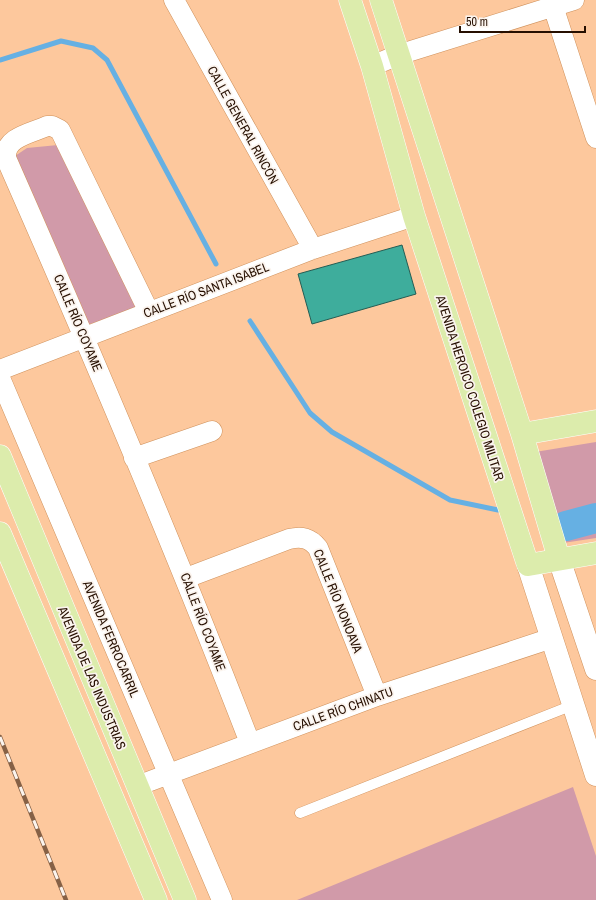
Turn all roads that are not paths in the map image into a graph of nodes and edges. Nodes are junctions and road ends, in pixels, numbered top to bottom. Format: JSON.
{"nodes":[{"id":1,"x":174,"y":0,"type":"edge"},
{"id":2,"x":350,"y":0,"type":"edge"},
{"id":3,"x":381,"y":0,"type":"edge"},
{"id":4,"x":574,"y":0,"type":"edge"},
{"id":5,"x":552,"y":3,"type":"edge"},
{"id":6,"x":398,"y":55,"type":"junction"},
{"id":7,"x":372,"y":66,"type":"junction"},
{"id":8,"x":596,"y":138,"type":"edge"},
{"id":9,"x":414,"y":216,"type":"junction"},
{"id":10,"x":312,"y":249,"type":"junction"},
{"id":11,"x":149,"y":312,"type":"junction"},
{"id":12,"x":84,"y":336,"type":"junction"},
{"id":13,"x":0,"y":370,"type":"edge"},
{"id":14,"x":0,"y":378,"type":"edge"},
{"id":15,"x":596,"y":421,"type":"edge"},
{"id":16,"x":212,"y":431,"type":"dead end"},
{"id":17,"x":522,"y":434,"type":"junction"},
{"id":18,"x":0,"y":456,"type":"edge"},
{"id":19,"x":134,"y":458,"type":"junction"},
{"id":20,"x":0,"y":533,"type":"edge"},
{"id":21,"x":596,"y":553,"type":"edge"},
{"id":22,"x":559,"y":559,"type":"junction"},
{"id":23,"x":528,"y":565,"type":"junction"},
{"id":24,"x":186,"y":578,"type":"junction"},
{"id":25,"x":552,"y":638,"type":"junction"},
{"id":26,"x":596,"y":669,"type":"edge"},
{"id":27,"x":377,"y":696,"type":"junction"},
{"id":28,"x":573,"y":705,"type":"junction"},
{"id":29,"x":250,"y":743,"type":"junction"},
{"id":30,"x":169,"y":773,"type":"junction"},
{"id":31,"x":596,"y":775,"type":"edge"},
{"id":32,"x":137,"y":786,"type":"junction"},
{"id":33,"x":300,"y":813,"type":"dead end"},
{"id":34,"x":156,"y":900,"type":"edge"},
{"id":35,"x":185,"y":900,"type":"edge"},
{"id":36,"x":222,"y":900,"type":"edge"}],
"edges":[{"from":1,"to":10,"type":"street","name":"CALLE GENERAL RINCÓN"},
{"from":2,"to":7,"type":"main road","name":"AVENIDA HEROICO COLEGIO MILITAR"},
{"from":3,"to":6,"type":"main road"},
{"from":4,"to":5,"type":"street"},
{"from":5,"to":6,"type":"street"},
{"from":5,"to":8,"type":"street"},
{"from":6,"to":7,"type":"street"},
{"from":6,"to":17,"type":"main road"},
{"from":7,"to":9,"type":"main road","name":"AVENIDA HEROICO COLEGIO MILITAR"},
{"from":9,"to":10,"type":"street","name":"CALLE RÍO SANTA ISABEL"},
{"from":9,"to":23,"type":"main road","name":"AVENIDA HEROICO COLEGIO MILITAR"},
{"from":10,"to":11,"type":"street","name":"CALLE RÍO SANTA ISABEL"},
{"from":11,"to":12,"type":"street","name":"CALLE RÍO SANTA ISABEL"},
{"from":11,"to":12,"type":"street","name":"CALLE RÍO COYAME"},
{"from":12,"to":13,"type":"street","name":"CALLE RÍO SANTA ISABEL"},
{"from":12,"to":19,"type":"street","name":"CALLE RÍO COYAME"},
{"from":14,"to":30,"type":"street","name":"AVENIDA FERROCARRIL"},
{"from":15,"to":17,"type":"main road"},
{"from":16,"to":19,"type":"street"},
{"from":17,"to":22,"type":"main road"},
{"from":18,"to":32,"type":"main road","name":"AVENIDA DE LAS INDUSTRIAS"},
{"from":19,"to":24,"type":"street","name":"CALLE RÍO COYAME"},
{"from":20,"to":34,"type":"main road"},
{"from":21,"to":22,"type":"main road"},
{"from":22,"to":23,"type":"main road"},
{"from":22,"to":26,"type":"main road"},
{"from":23,"to":25,"type":"main road","name":"AVENIDA HEROICO COLEGIO MILITAR"},
{"from":24,"to":27,"type":"street","name":"CALLE RÍO NONOAVA"},
{"from":24,"to":29,"type":"street","name":"CALLE RÍO COYAME"},
{"from":25,"to":27,"type":"street","name":"CALLE RÍO CHINATU"},
{"from":25,"to":28,"type":"main road","name":"AVENIDA HEROICO COLEGIO MILITAR"},
{"from":27,"to":29,"type":"street","name":"CALLE RÍO CHINATU"},
{"from":28,"to":31,"type":"main road","name":"AVENIDA HEROICO COLEGIO MILITAR"},
{"from":28,"to":33,"type":"lane"},
{"from":29,"to":30,"type":"street","name":"CALLE RÍO CHINATU"},
{"from":30,"to":32,"type":"street","name":"CALLE RÍO CHINATU"},
{"from":30,"to":36,"type":"street","name":"AVENIDA FERROCARRIL"},
{"from":32,"to":35,"type":"main road","name":"AVENIDA DE LAS INDUSTRIAS"}]}
